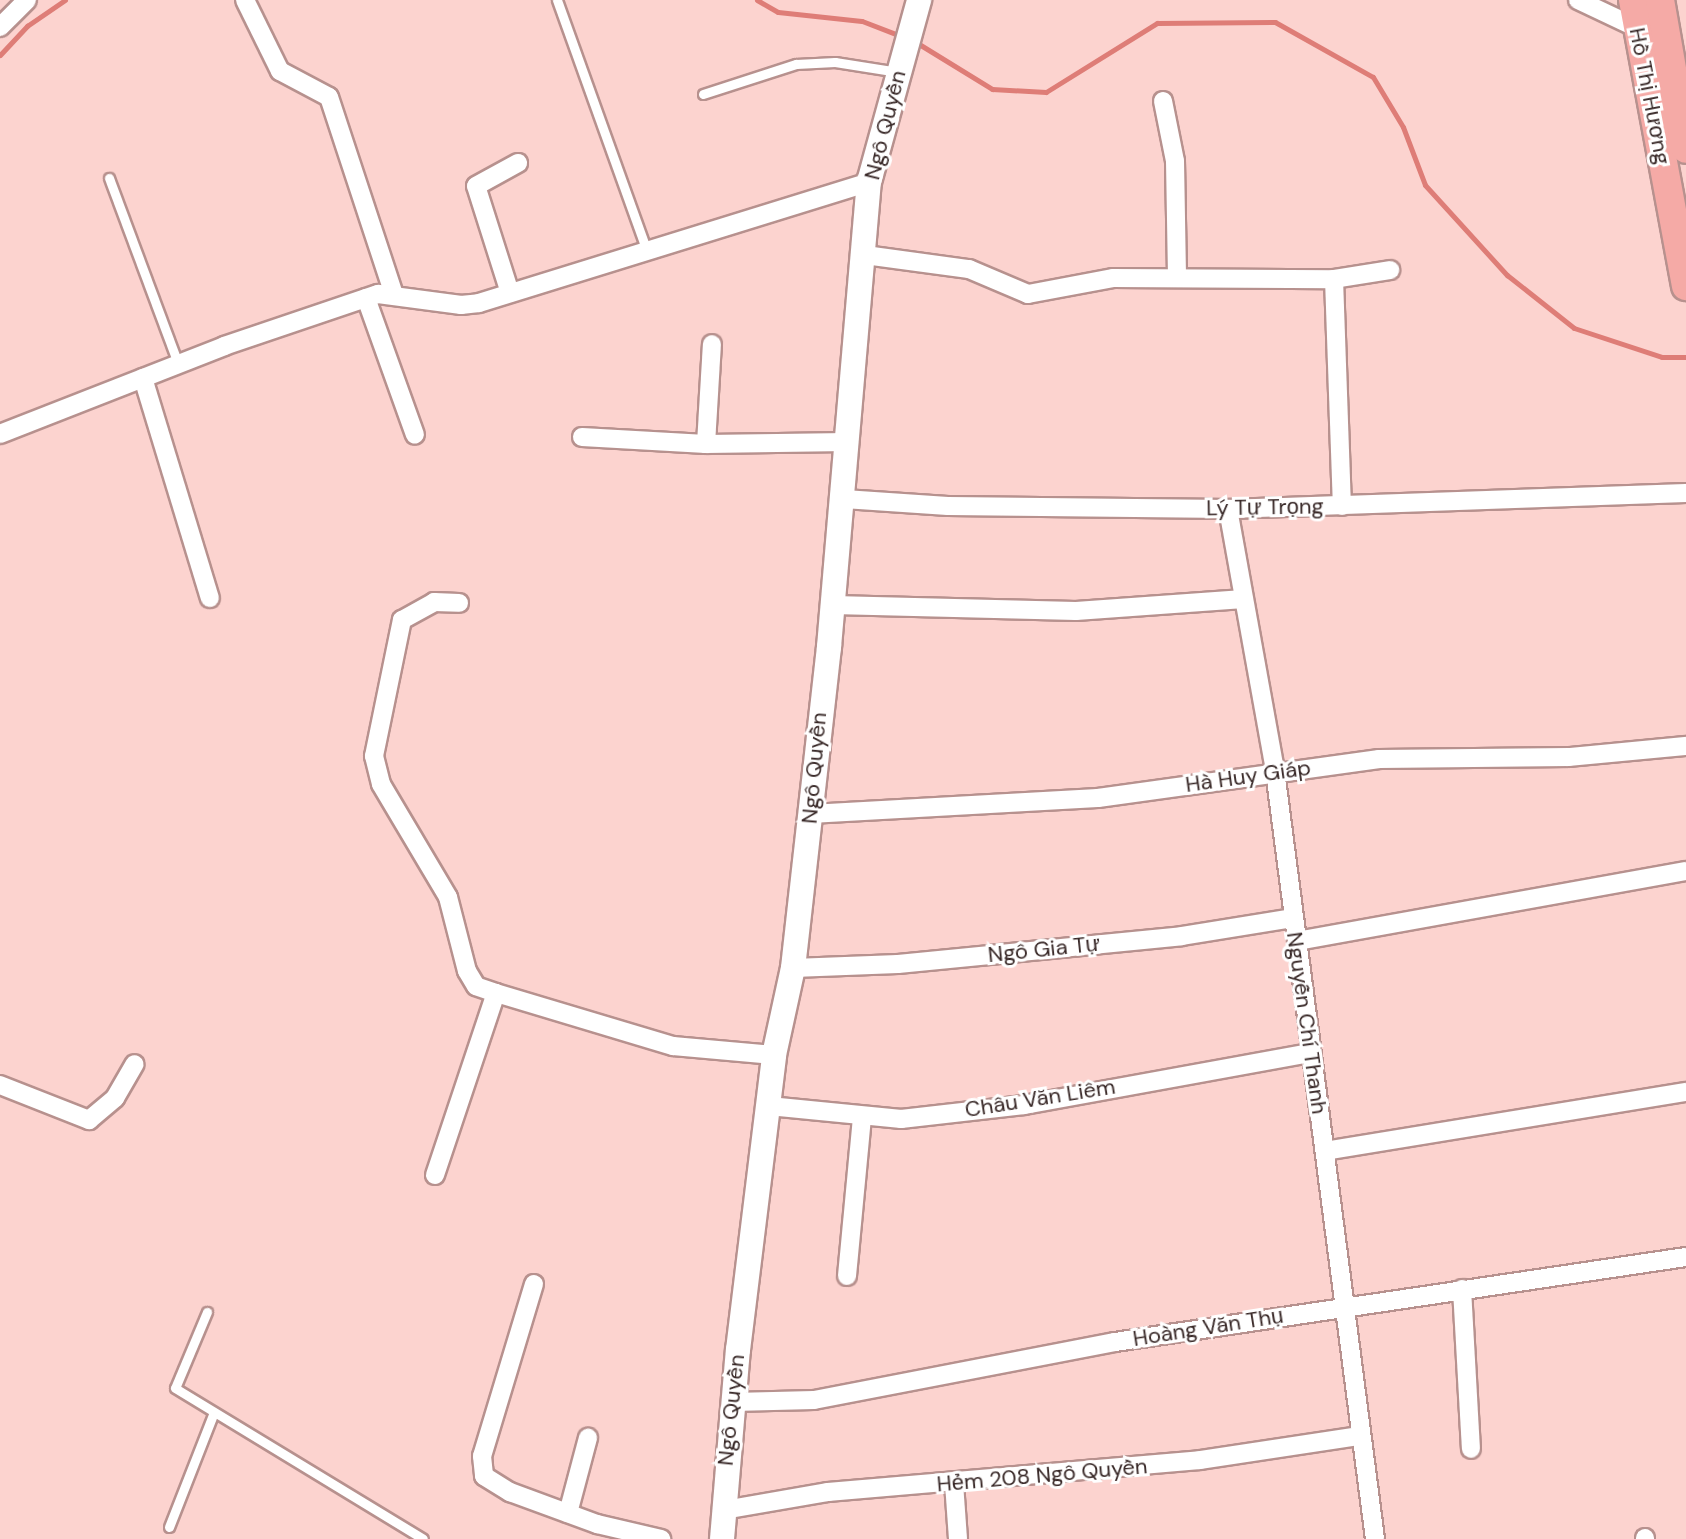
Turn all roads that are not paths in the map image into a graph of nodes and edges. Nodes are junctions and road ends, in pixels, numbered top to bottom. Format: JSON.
{"nodes":[{"id":1,"x":27,"y":0,"type":"edge"},
{"id":2,"x":245,"y":0,"type":"edge"},
{"id":3,"x":557,"y":0,"type":"edge"},
{"id":4,"x":1578,"y":0,"type":"edge"},
{"id":5,"x":1633,"y":0,"type":"edge"},
{"id":6,"x":1660,"y":0,"type":"edge"},
{"id":7,"x":916,"y":11,"type":"edge"},
{"id":8,"x":0,"y":27,"type":"edge"},
{"id":9,"x":1637,"y":28,"type":"junction"},
{"id":10,"x":1677,"y":44,"type":"edge"},
{"id":11,"x":901,"y":62,"type":"junction"},
{"id":12,"x":703,"y":94,"type":"dead end"},
{"id":13,"x":1163,"y":101,"type":"dead end"},
{"id":14,"x":1686,"y":149,"type":"edge"},
{"id":15,"x":518,"y":163,"type":"dead end"},
{"id":16,"x":109,"y":178,"type":"dead end"},
{"id":17,"x":869,"y":182,"type":"junction"},
{"id":18,"x":646,"y":248,"type":"junction"},
{"id":19,"x":865,"y":255,"type":"junction"},
{"id":20,"x":1390,"y":270,"type":"dead end"},
{"id":21,"x":1177,"y":278,"type":"junction"},
{"id":22,"x":1334,"y":279,"type":"junction"},
{"id":23,"x":1686,"y":286,"type":"edge"},
{"id":24,"x":393,"y":292,"type":"junction"},
{"id":25,"x":510,"y":293,"type":"junction"},
{"id":26,"x":366,"y":298,"type":"junction"},
{"id":27,"x":712,"y":344,"type":"dead end"},
{"id":28,"x":178,"y":364,"type":"junction"},
{"id":29,"x":143,"y":378,"type":"junction"},
{"id":30,"x":0,"y":434,"type":"edge"},
{"id":31,"x":415,"y":435,"type":"dead end"},
{"id":32,"x":582,"y":437,"type":"dead end"},
{"id":33,"x":848,"y":442,"type":"junction"},
{"id":34,"x":706,"y":444,"type":"junction"},
{"id":35,"x":1686,"y":493,"type":"edge"},
{"id":36,"x":844,"y":499,"type":"junction"},
{"id":37,"x":1342,"y":506,"type":"junction"},
{"id":38,"x":1228,"y":509,"type":"junction"},
{"id":39,"x":210,"y":598,"type":"dead end"},
{"id":40,"x":1244,"y":599,"type":"junction"},
{"id":41,"x":459,"y":603,"type":"dead end"},
{"id":42,"x":833,"y":605,"type":"junction"},
{"id":43,"x":1686,"y":746,"type":"edge"},
{"id":44,"x":1275,"y":771,"type":"junction"},
{"id":45,"x":810,"y":814,"type":"junction"},
{"id":46,"x":1686,"y":871,"type":"edge"},
{"id":47,"x":1293,"y":918,"type":"junction"},
{"id":48,"x":1297,"y":941,"type":"junction"},
{"id":49,"x":793,"y":968,"type":"junction"},
{"id":50,"x":496,"y":993,"type":"junction"},
{"id":51,"x":1311,"y":1053,"type":"junction"},
{"id":52,"x":774,"y":1055,"type":"junction"},
{"id":53,"x":135,"y":1064,"type":"dead end"},
{"id":54,"x":0,"y":1085,"type":"edge"},
{"id":55,"x":1686,"y":1092,"type":"edge"},
{"id":56,"x":769,"y":1106,"type":"junction"},
{"id":57,"x":862,"y":1118,"type":"junction"},
{"id":58,"x":1325,"y":1151,"type":"junction"},
{"id":59,"x":435,"y":1175,"type":"dead end"},
{"id":60,"x":1686,"y":1257,"type":"edge"},
{"id":61,"x":847,"y":1276,"type":"dead end"},
{"id":62,"x":534,"y":1284,"type":"dead end"},
{"id":63,"x":1462,"y":1289,"type":"junction"},
{"id":64,"x":1342,"y":1307,"type":"junction"},
{"id":65,"x":207,"y":1312,"type":"dead end"},
{"id":66,"x":733,"y":1402,"type":"junction"},
{"id":67,"x":214,"y":1412,"type":"junction"},
{"id":68,"x":1359,"y":1436,"type":"junction"},
{"id":69,"x":588,"y":1438,"type":"dead end"},
{"id":70,"x":1471,"y":1449,"type":"dead end"},
{"id":71,"x":954,"y":1483,"type":"junction"},
{"id":72,"x":724,"y":1510,"type":"junction"},
{"id":73,"x":568,"y":1513,"type":"junction"},
{"id":74,"x":169,"y":1527,"type":"dead end"},
{"id":75,"x":423,"y":1539,"type":"edge"},
{"id":76,"x":661,"y":1539,"type":"edge"},
{"id":77,"x":722,"y":1539,"type":"edge"},
{"id":78,"x":958,"y":1539,"type":"edge"},
{"id":79,"x":1375,"y":1539,"type":"edge"}],
"edges":[{"from":1,"to":8,"type":"street"},
{"from":2,"to":24,"type":"street"},
{"from":3,"to":18,"type":"lane"},
{"from":4,"to":9,"type":"street"},
{"from":5,"to":9,"type":"main road","name":"Hồ Thị Hương"},
{"from":6,"to":10,"type":"main road","name":"Hồ Thị Hương"},
{"from":7,"to":11,"type":"street","name":"Ngô Quyền"},
{"from":9,"to":23,"type":"main road","name":"Hồ Thị Hương"},
{"from":10,"to":14,"type":"main road","name":"Hồ Thị Hương"},
{"from":11,"to":12,"type":"lane"},
{"from":11,"to":17,"type":"street","name":"Ngô Quyền"},
{"from":13,"to":21,"type":"street"},
{"from":15,"to":25,"type":"street"},
{"from":16,"to":28,"type":"lane"},
{"from":17,"to":18,"type":"street"},
{"from":17,"to":19,"type":"street","name":"Ngô Quyền"},
{"from":18,"to":25,"type":"street"},
{"from":19,"to":21,"type":"street"},
{"from":19,"to":33,"type":"street","name":"Ngô Quyền"},
{"from":20,"to":22,"type":"street"},
{"from":21,"to":22,"type":"street"},
{"from":22,"to":37,"type":"street"},
{"from":24,"to":25,"type":"street"},
{"from":24,"to":26,"type":"street"},
{"from":26,"to":28,"type":"street"},
{"from":26,"to":31,"type":"street"},
{"from":27,"to":34,"type":"street"},
{"from":28,"to":29,"type":"street"},
{"from":29,"to":30,"type":"street"},
{"from":29,"to":39,"type":"street"},
{"from":32,"to":34,"type":"street"},
{"from":33,"to":34,"type":"street"},
{"from":33,"to":36,"type":"street","name":"Ngô Quyền"},
{"from":35,"to":37,"type":"street","name":"Lý Tự Trọng"},
{"from":36,"to":38,"type":"street","name":"Lý Tự Trọng"},
{"from":36,"to":42,"type":"street","name":"Ngô Quyền"},
{"from":37,"to":38,"type":"street","name":"Lý Tự Trọng"},
{"from":38,"to":40,"type":"street","name":"Nguyễn Chí Thanh"},
{"from":40,"to":42,"type":"street"},
{"from":40,"to":44,"type":"street","name":"Nguyễn Chí Thanh"},
{"from":41,"to":50,"type":"street"},
{"from":42,"to":45,"type":"street","name":"Ngô Quyền"},
{"from":43,"to":44,"type":"street","name":"Hà Huy Giáp"},
{"from":44,"to":45,"type":"street","name":"Hà Huy Giáp"},
{"from":44,"to":47,"type":"street","name":"Nguyễn Chí Thanh"},
{"from":45,"to":49,"type":"street","name":"Ngô Quyền"},
{"from":46,"to":48,"type":"street"},
{"from":47,"to":48,"type":"street","name":"Nguyễn Chí Thanh"},
{"from":47,"to":49,"type":"street","name":"Ngô Gia Tự"},
{"from":48,"to":51,"type":"street","name":"Nguyễn Chí Thanh"},
{"from":49,"to":52,"type":"street","name":"Ngô Quyền"},
{"from":50,"to":52,"type":"street"},
{"from":50,"to":59,"type":"street"},
{"from":51,"to":57,"type":"street","name":"Châu Văn Liêm"},
{"from":51,"to":58,"type":"street","name":"Nguyễn Chí Thanh"},
{"from":52,"to":56,"type":"street","name":"Ngô Quyền"},
{"from":53,"to":54,"type":"street"},
{"from":55,"to":58,"type":"street"},
{"from":56,"to":57,"type":"street","name":"Châu Văn Liêm"},
{"from":56,"to":66,"type":"street","name":"Ngô Quyền"},
{"from":57,"to":61,"type":"street"},
{"from":58,"to":64,"type":"street","name":"Nguyễn Chí Thanh"},
{"from":60,"to":63,"type":"street","name":"Hoàng Văn Thụ"},
{"from":62,"to":73,"type":"street"},
{"from":63,"to":64,"type":"street","name":"Hoàng Văn Thụ"},
{"from":63,"to":70,"type":"street"},
{"from":64,"to":66,"type":"street","name":"Hoàng Văn Thụ"},
{"from":64,"to":68,"type":"street","name":"Nguyễn Chí Thanh"},
{"from":65,"to":67,"type":"lane"},
{"from":66,"to":72,"type":"street","name":"Ngô Quyền"},
{"from":67,"to":74,"type":"lane"},
{"from":67,"to":75,"type":"lane"},
{"from":68,"to":71,"type":"street","name":"Hẻm 208 Ngô Quyền"},
{"from":68,"to":79,"type":"street","name":"Nguyễn Chí Thanh"},
{"from":69,"to":73,"type":"street"},
{"from":71,"to":72,"type":"street","name":"Hẻm 208 Ngô Quyền"},
{"from":71,"to":78,"type":"street"},
{"from":72,"to":77,"type":"street","name":"Ngô Quyền"},
{"from":73,"to":76,"type":"street"}]}
